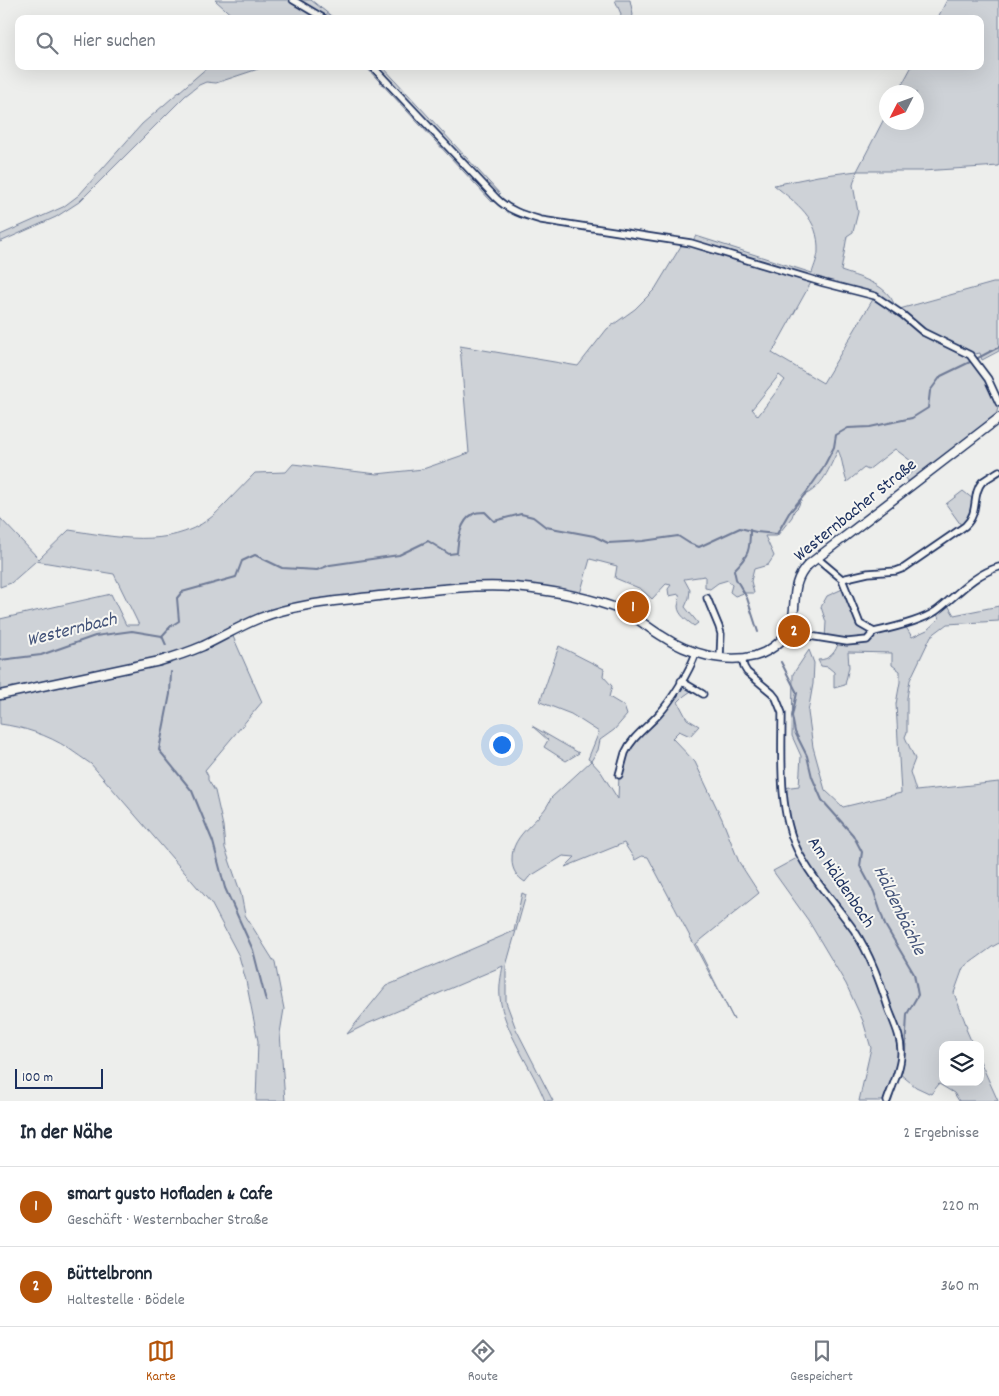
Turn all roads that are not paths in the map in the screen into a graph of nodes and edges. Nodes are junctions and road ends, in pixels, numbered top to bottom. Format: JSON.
{"nodes":[{"id":1,"x":293,"y":0,"type":"edge"},
{"id":2,"x":318,"y":15,"type":"edge"},
{"id":3,"x":376,"y":70,"type":"edge"},
{"id":4,"x":999,"y":403,"type":"edge"},
{"id":5,"x":999,"y":418,"type":"edge"},
{"id":6,"x":999,"y":471,"type":"edge"},
{"id":7,"x":817,"y":558,"type":"junction"},
{"id":8,"x":999,"y":567,"type":"edge"},
{"id":9,"x":842,"y":579,"type":"junction"},
{"id":10,"x":707,"y":598,"type":"dead end"},
{"id":11,"x":790,"y":627,"type":"junction"},
{"id":12,"x":874,"y":632,"type":"junction"},
{"id":13,"x":696,"y":653,"type":"junction"},
{"id":14,"x":720,"y":658,"type":"junction"},
{"id":15,"x":742,"y":658,"type":"junction"},
{"id":16,"x":681,"y":681,"type":"junction"},
{"id":17,"x":703,"y":694,"type":"dead end"},
{"id":18,"x":0,"y":695,"type":"edge"},
{"id":19,"x":619,"y":775,"type":"dead end"},
{"id":20,"x":887,"y":1101,"type":"edge"}],
"edges":[{"from":1,"to":2,"type":"street"},
{"from":3,"to":4,"type":"street"},
{"from":5,"to":7,"type":"street","name":"Westernbacher Straße"},
{"from":6,"to":9,"type":"street"},
{"from":7,"to":9,"type":"street"},
{"from":7,"to":11,"type":"street","name":"Westernbacher Straße"},
{"from":8,"to":12,"type":"street"},
{"from":9,"to":12,"type":"street"},
{"from":10,"to":14,"type":"street"},
{"from":11,"to":12,"type":"street"},
{"from":11,"to":15,"type":"street","name":"Westernbacher Straße"},
{"from":13,"to":14,"type":"street","name":"Westernbacher Straße"},
{"from":13,"to":16,"type":"street"},
{"from":13,"to":18,"type":"street","name":"Westernbacher Straße"},
{"from":14,"to":15,"type":"street","name":"Westernbacher Straße"},
{"from":15,"to":20,"type":"street","name":"Am Häldenbach"},
{"from":16,"to":17,"type":"street"},
{"from":16,"to":19,"type":"street"}]}
